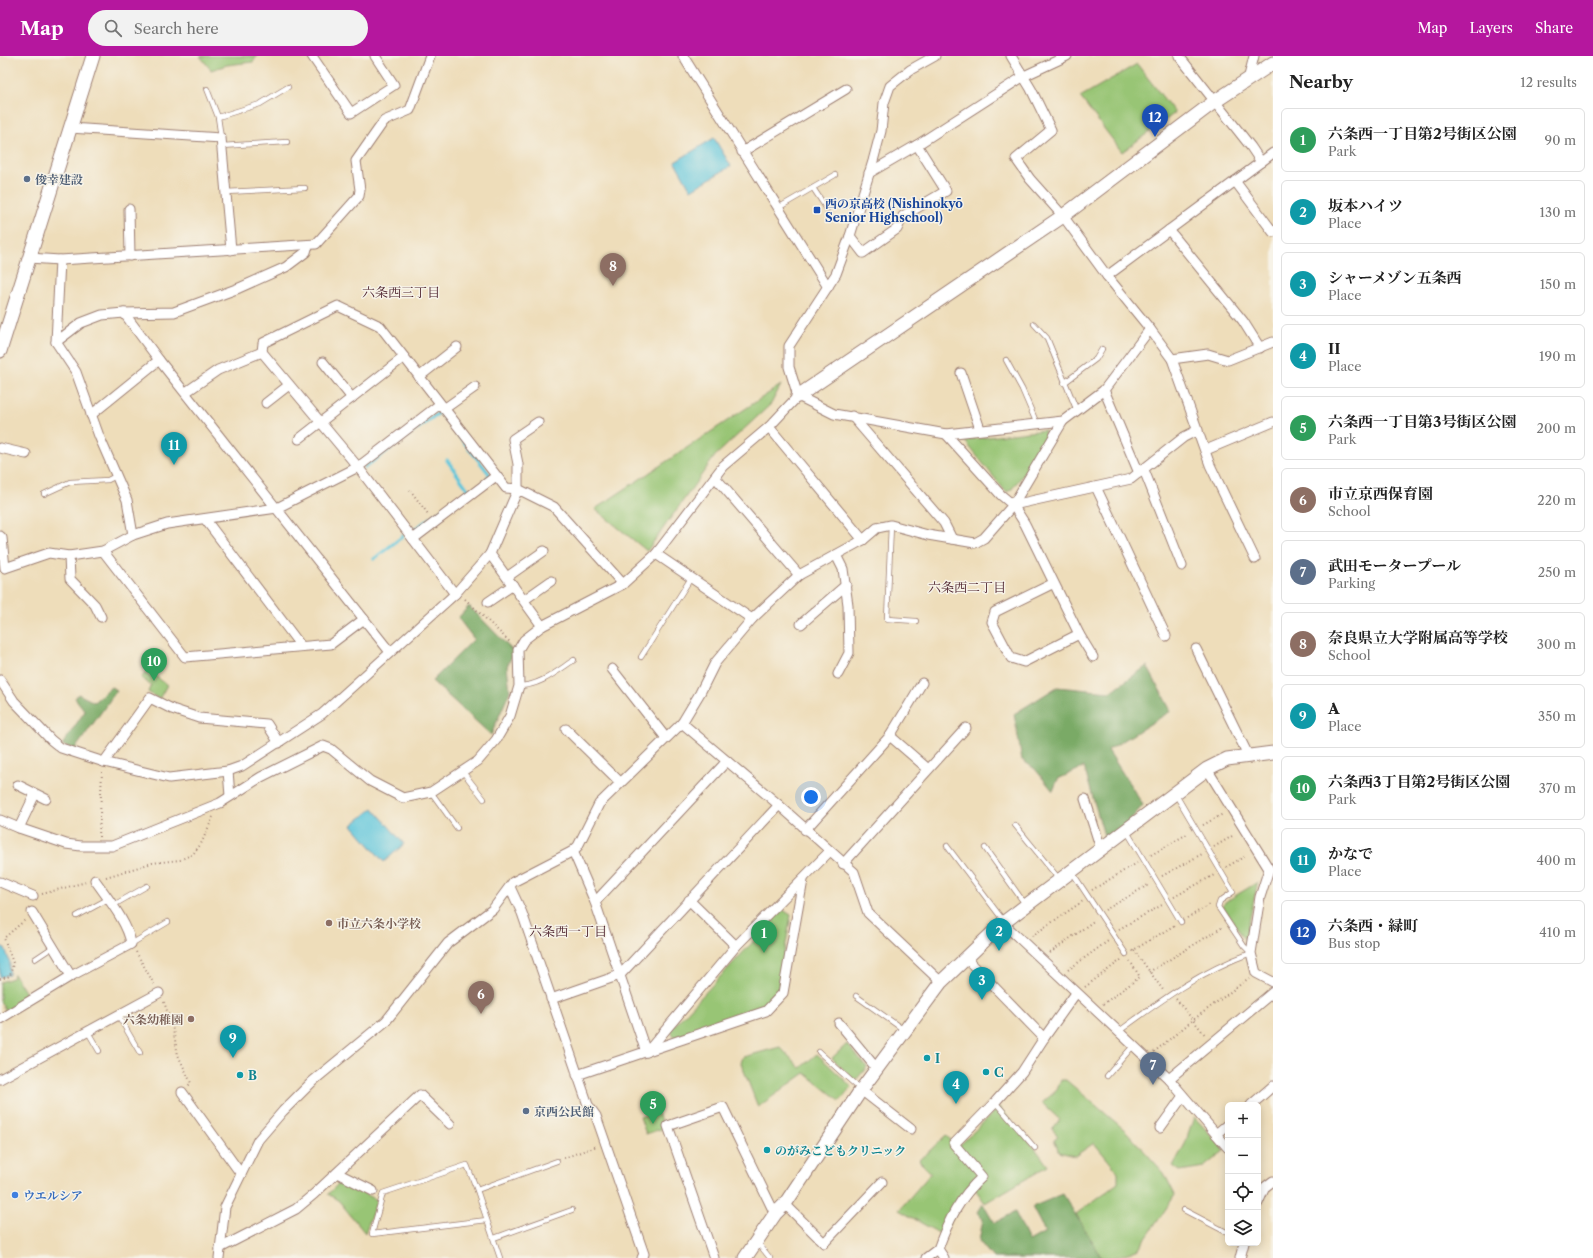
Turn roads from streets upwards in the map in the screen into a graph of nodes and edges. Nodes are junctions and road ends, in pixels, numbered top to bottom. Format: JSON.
{"nodes":[{"id":1,"x":93,"y":56,"type":"edge"},
{"id":2,"x":312,"y":56,"type":"edge"},
{"id":3,"x":375,"y":56,"type":"edge"},
{"id":4,"x":430,"y":56,"type":"edge"},
{"id":5,"x":683,"y":56,"type":"edge"},
{"id":6,"x":935,"y":56,"type":"edge"},
{"id":7,"x":1011,"y":56,"type":"edge"},
{"id":8,"x":1067,"y":56,"type":"edge"},
{"id":9,"x":1179,"y":56,"type":"edge"},
{"id":10,"x":1254,"y":56,"type":"edge"},
{"id":11,"x":1273,"y":63,"type":"edge"},
{"id":12,"x":1024,"y":76,"type":"junction"},
{"id":13,"x":1248,"y":80,"type":"junction"},
{"id":14,"x":846,"y":89,"type":"dead end"},
{"id":15,"x":1214,"y":102,"type":"junction"},
{"id":16,"x":70,"y":128,"type":"junction"},
{"id":17,"x":917,"y":146,"type":"junction"},
{"id":18,"x":742,"y":152,"type":"junction"},
{"id":19,"x":1273,"y":153,"type":"edge"},
{"id":20,"x":1261,"y":162,"type":"junction"},
{"id":21,"x":869,"y":173,"type":"junction"},
{"id":22,"x":1235,"y":181,"type":"junction"},
{"id":23,"x":129,"y":209,"type":"dead end"},
{"id":24,"x":1063,"y":216,"type":"junction"},
{"id":25,"x":1169,"y":230,"type":"junction"},
{"id":26,"x":1273,"y":232,"type":"edge"},
{"id":27,"x":850,"y":236,"type":"junction"},
{"id":28,"x":308,"y":245,"type":"junction"},
{"id":29,"x":231,"y":250,"type":"junction"},
{"id":30,"x":130,"y":256,"type":"junction"},
{"id":31,"x":29,"y":258,"type":"junction"},
{"id":32,"x":60,"y":260,"type":"junction"},
{"id":33,"x":1107,"y":276,"type":"junction"},
{"id":34,"x":828,"y":287,"type":"junction"},
{"id":35,"x":124,"y":313,"type":"junction"},
{"id":36,"x":1150,"y":329,"type":"junction"},
{"id":37,"x":56,"y":342,"type":"junction"},
{"id":38,"x":1273,"y":342,"type":"edge"},
{"id":39,"x":457,"y":347,"type":"dead end"},
{"id":40,"x":1260,"y":348,"type":"junction"},
{"id":41,"x":0,"y":351,"type":"edge"},
{"id":42,"x":262,"y":352,"type":"junction"},
{"id":43,"x":404,"y":357,"type":"junction"},
{"id":44,"x":1172,"y":359,"type":"junction"},
{"id":45,"x":159,"y":360,"type":"junction"},
{"id":46,"x":323,"y":362,"type":"dead end"},
{"id":47,"x":961,"y":373,"type":"dead end"},
{"id":48,"x":419,"y":377,"type":"junction"},
{"id":49,"x":290,"y":385,"type":"junction"},
{"id":50,"x":475,"y":387,"type":"dead end"},
{"id":51,"x":1104,"y":390,"type":"junction"},
{"id":52,"x":186,"y":392,"type":"junction"},
{"id":53,"x":798,"y":396,"type":"junction"},
{"id":54,"x":352,"y":398,"type":"junction"},
{"id":55,"x":266,"y":403,"type":"dead end"},
{"id":56,"x":442,"y":407,"type":"junction"},
{"id":57,"x":91,"y":415,"type":"junction"},
{"id":58,"x":852,"y":416,"type":"junction"},
{"id":59,"x":1063,"y":421,"type":"junction"},
{"id":60,"x":538,"y":422,"type":"dead end"},
{"id":61,"x":1273,"y":422,"type":"edge"},
{"id":62,"x":320,"y":424,"type":"junction"},
{"id":63,"x":769,"y":427,"type":"junction"},
{"id":64,"x":980,"y":429,"type":"junction"},
{"id":65,"x":1198,"y":430,"type":"junction"},
{"id":66,"x":946,"y":434,"type":"junction"},
{"id":67,"x":299,"y":439,"type":"dead end"},
{"id":68,"x":0,"y":448,"type":"edge"},
{"id":69,"x":1206,"y":450,"type":"junction"},
{"id":70,"x":26,"y":454,"type":"dead end"},
{"id":71,"x":358,"y":467,"type":"junction"},
{"id":72,"x":1141,"y":472,"type":"junction"},
{"id":73,"x":496,"y":476,"type":"junction"},
{"id":74,"x":715,"y":477,"type":"junction"},
{"id":75,"x":1096,"y":487,"type":"junction"},
{"id":76,"x":518,"y":489,"type":"junction"},
{"id":77,"x":1013,"y":505,"type":"junction"},
{"id":78,"x":277,"y":508,"type":"junction"},
{"id":79,"x":205,"y":519,"type":"junction"},
{"id":80,"x":133,"y":535,"type":"junction"},
{"id":81,"x":0,"y":536,"type":"edge"},
{"id":82,"x":413,"y":539,"type":"junction"},
{"id":83,"x":952,"y":539,"type":"junction"},
{"id":84,"x":863,"y":540,"type":"junction"},
{"id":85,"x":103,"y":551,"type":"junction"},
{"id":86,"x":544,"y":551,"type":"dead end"},
{"id":87,"x":490,"y":554,"type":"junction"},
{"id":88,"x":656,"y":554,"type":"junction"},
{"id":89,"x":836,"y":555,"type":"junction"},
{"id":90,"x":69,"y":556,"type":"junction"},
{"id":91,"x":1255,"y":560,"type":"dead end"},
{"id":92,"x":1182,"y":566,"type":"dead end"},
{"id":93,"x":3,"y":569,"type":"edge"},
{"id":94,"x":799,"y":575,"type":"junction"},
{"id":95,"x":510,"y":581,"type":"junction"},
{"id":96,"x":551,"y":581,"type":"dead end"},
{"id":97,"x":1054,"y":583,"type":"junction"},
{"id":98,"x":623,"y":584,"type":"junction"},
{"id":99,"x":846,"y":585,"type":"junction"},
{"id":100,"x":456,"y":592,"type":"junction"},
{"id":101,"x":524,"y":600,"type":"junction"},
{"id":102,"x":488,"y":602,"type":"dead end"},
{"id":103,"x":101,"y":617,"type":"dead end"},
{"id":104,"x":364,"y":619,"type":"junction"},
{"id":105,"x":752,"y":619,"type":"junction"},
{"id":106,"x":801,"y":624,"type":"dead end"},
{"id":107,"x":542,"y":626,"type":"junction"},
{"id":108,"x":1080,"y":634,"type":"junction"},
{"id":109,"x":1166,"y":636,"type":"dead end"},
{"id":110,"x":301,"y":646,"type":"junction"},
{"id":111,"x":1196,"y":649,"type":"dead end"},
{"id":112,"x":390,"y":652,"type":"junction"},
{"id":113,"x":1093,"y":657,"type":"dead end"},
{"id":114,"x":612,"y":669,"type":"dead end"},
{"id":115,"x":838,"y":674,"type":"dead end"},
{"id":116,"x":0,"y":680,"type":"edge"},
{"id":117,"x":922,"y":683,"type":"dead end"},
{"id":118,"x":682,"y":723,"type":"junction"},
{"id":119,"x":966,"y":728,"type":"dead end"},
{"id":120,"x":566,"y":729,"type":"dead end"},
{"id":121,"x":890,"y":736,"type":"junction"},
{"id":122,"x":666,"y":738,"type":"junction"},
{"id":123,"x":280,"y":743,"type":"junction"},
{"id":124,"x":1273,"y":753,"type":"edge"},
{"id":125,"x":1248,"y":755,"type":"junction"},
{"id":126,"x":727,"y":761,"type":"junction"},
{"id":127,"x":104,"y":762,"type":"junction"},
{"id":128,"x":928,"y":769,"type":"junction"},
{"id":129,"x":1207,"y":769,"type":"junction"},
{"id":130,"x":228,"y":771,"type":"junction"},
{"id":131,"x":620,"y":782,"type":"junction"},
{"id":132,"x":18,"y":786,"type":"dead end"},
{"id":133,"x":35,"y":794,"type":"junction"},
{"id":134,"x":230,"y":796,"type":"junction"},
{"id":135,"x":46,"y":799,"type":"dead end"},
{"id":136,"x":1085,"y":799,"type":"dead end"},
{"id":137,"x":779,"y":805,"type":"junction"},
{"id":138,"x":0,"y":820,"type":"edge"},
{"id":139,"x":19,"y":828,"type":"junction"},
{"id":140,"x":804,"y":830,"type":"junction"},
{"id":141,"x":1101,"y":849,"type":"junction"},
{"id":142,"x":572,"y":851,"type":"junction"},
{"id":143,"x":829,"y":852,"type":"junction"},
{"id":144,"x":843,"y":864,"type":"junction"},
{"id":145,"x":95,"y":880,"type":"dead end"},
{"id":146,"x":803,"y":880,"type":"junction"},
{"id":147,"x":0,"y":882,"type":"edge"},
{"id":148,"x":510,"y":887,"type":"junction"},
{"id":149,"x":33,"y":896,"type":"dead end"},
{"id":150,"x":689,"y":900,"type":"junction"},
{"id":151,"x":595,"y":902,"type":"junction"},
{"id":152,"x":32,"y":912,"type":"dead end"},
{"id":153,"x":1004,"y":922,"type":"junction"},
{"id":154,"x":736,"y":946,"type":"junction"},
{"id":155,"x":966,"y":958,"type":"junction"},
{"id":156,"x":620,"y":975,"type":"junction"},
{"id":157,"x":71,"y":976,"type":"junction"},
{"id":158,"x":941,"y":982,"type":"junction"},
{"id":159,"x":1273,"y":982,"type":"edge"},
{"id":160,"x":1273,"y":992,"type":"edge"},
{"id":161,"x":159,"y":993,"type":"road end"},
{"id":162,"x":1076,"y":993,"type":"junction"},
{"id":163,"x":551,"y":999,"type":"junction"},
{"id":164,"x":0,"y":1019,"type":"edge"},
{"id":165,"x":839,"y":1023,"type":"dead end"},
{"id":166,"x":1044,"y":1038,"type":"junction"},
{"id":167,"x":646,"y":1052,"type":"junction"},
{"id":168,"x":877,"y":1069,"type":"junction"},
{"id":169,"x":578,"y":1076,"type":"junction"},
{"id":170,"x":0,"y":1079,"type":"edge"},
{"id":171,"x":1169,"y":1080,"type":"junction"},
{"id":172,"x":1273,"y":1086,"type":"edge"},
{"id":173,"x":861,"y":1090,"type":"junction"},
{"id":174,"x":182,"y":1092,"type":"road end"},
{"id":175,"x":1183,"y":1096,"type":"junction"},
{"id":176,"x":1254,"y":1102,"type":"edge"},
{"id":177,"x":450,"y":1124,"type":"dead end"},
{"id":178,"x":1225,"y":1126,"type":"edge"},
{"id":179,"x":1160,"y":1128,"type":"dead end"},
{"id":180,"x":911,"y":1129,"type":"dead end"},
{"id":181,"x":1216,"y":1134,"type":"junction"},
{"id":182,"x":1225,"y":1144,"type":"edge"},
{"id":183,"x":337,"y":1173,"type":"junction"},
{"id":184,"x":241,"y":1174,"type":"junction"},
{"id":185,"x":1273,"y":1181,"type":"edge"},
{"id":186,"x":882,"y":1182,"type":"dead end"},
{"id":187,"x":1269,"y":1188,"type":"edge"},
{"id":188,"x":373,"y":1191,"type":"dead end"},
{"id":189,"x":1261,"y":1199,"type":"edge"},
{"id":190,"x":785,"y":1204,"type":"junction"},
{"id":191,"x":774,"y":1214,"type":"junction"},
{"id":192,"x":1243,"y":1246,"type":"edge"},
{"id":193,"x":220,"y":1248,"type":"junction"},
{"id":194,"x":938,"y":1249,"type":"junction"},
{"id":195,"x":219,"y":1258,"type":"edge"},
{"id":196,"x":642,"y":1258,"type":"edge"},
{"id":197,"x":714,"y":1258,"type":"edge"},
{"id":198,"x":745,"y":1258,"type":"edge"},
{"id":199,"x":926,"y":1258,"type":"edge"},
{"id":200,"x":944,"y":1258,"type":"edge"},
{"id":201,"x":1240,"y":1258,"type":"edge"}],
"edges":[{"from":1,"to":16,"type":"street"},
{"from":2,"to":3,"type":"street"},
{"from":4,"to":28,"type":"street"},
{"from":5,"to":18,"type":"street"},
{"from":6,"to":21,"type":"street"},
{"from":7,"to":12,"type":"street"},
{"from":8,"to":12,"type":"street"},
{"from":9,"to":15,"type":"street"},
{"from":10,"to":13,"type":"street"},
{"from":11,"to":13,"type":"street"},
{"from":12,"to":17,"type":"street"},
{"from":12,"to":24,"type":"street"},
{"from":13,"to":15,"type":"street"},
{"from":14,"to":18,"type":"street"},
{"from":15,"to":20,"type":"street"},
{"from":15,"to":24,"type":"street"},
{"from":16,"to":29,"type":"street"},
{"from":16,"to":31,"type":"street"},
{"from":17,"to":21,"type":"street"},
{"from":17,"to":27,"type":"street"},
{"from":18,"to":34,"type":"street"},
{"from":19,"to":20,"type":"street"},
{"from":20,"to":22,"type":"street"},
{"from":21,"to":27,"type":"street"},
{"from":22,"to":25,"type":"street"},
{"from":22,"to":26,"type":"street"},
{"from":23,"to":30,"type":"street"},
{"from":24,"to":33,"type":"street"},
{"from":24,"to":53,"type":"street"},
{"from":25,"to":33,"type":"street"},
{"from":25,"to":40,"type":"street"},
{"from":27,"to":34,"type":"street"},
{"from":28,"to":29,"type":"street"},
{"from":28,"to":35,"type":"street"},
{"from":29,"to":30,"type":"street"},
{"from":30,"to":32,"type":"street"},
{"from":31,"to":32,"type":"street"},
{"from":31,"to":41,"type":"street"},
{"from":32,"to":37,"type":"street"},
{"from":33,"to":36,"type":"street"},
{"from":34,"to":53,"type":"street"},
{"from":35,"to":37,"type":"street"},
{"from":35,"to":45,"type":"street"},
{"from":36,"to":44,"type":"street"},
{"from":36,"to":51,"type":"street"},
{"from":37,"to":57,"type":"street"},
{"from":38,"to":40,"type":"street"},
{"from":39,"to":48,"type":"street"},
{"from":40,"to":44,"type":"street"},
{"from":42,"to":43,"type":"street"},
{"from":42,"to":49,"type":"street"},
{"from":42,"to":52,"type":"street"},
{"from":43,"to":48,"type":"street"},
{"from":43,"to":54,"type":"street"},
{"from":44,"to":65,"type":"street"},
{"from":45,"to":52,"type":"street"},
{"from":45,"to":57,"type":"street"},
{"from":46,"to":54,"type":"street"},
{"from":47,"to":64,"type":"street"},
{"from":48,"to":56,"type":"street"},
{"from":49,"to":55,"type":"street"},
{"from":49,"to":62,"type":"street"},
{"from":50,"to":56,"type":"street"},
{"from":51,"to":59,"type":"street"},
{"from":51,"to":72,"type":"street"},
{"from":52,"to":78,"type":"street"},
{"from":53,"to":58,"type":"street"},
{"from":53,"to":63,"type":"street"},
{"from":54,"to":62,"type":"street"},
{"from":56,"to":71,"type":"street"},
{"from":56,"to":73,"type":"street"},
{"from":57,"to":80,"type":"street"},
{"from":58,"to":66,"type":"street"},
{"from":58,"to":83,"type":"street"},
{"from":59,"to":64,"type":"street"},
{"from":59,"to":77,"type":"street"},
{"from":60,"to":76,"type":"street"},
{"from":61,"to":69,"type":"street"},
{"from":62,"to":67,"type":"street"},
{"from":62,"to":71,"type":"street"},
{"from":63,"to":74,"type":"street"},
{"from":63,"to":84,"type":"street"},
{"from":64,"to":66,"type":"street"},
{"from":65,"to":69,"type":"street"},
{"from":65,"to":72,"type":"street"},
{"from":66,"to":77,"type":"street"},
{"from":68,"to":70,"type":"street"},
{"from":69,"to":91,"type":"street"},
{"from":71,"to":78,"type":"street"},
{"from":71,"to":82,"type":"street"},
{"from":72,"to":75,"type":"street"},
{"from":72,"to":92,"type":"street"},
{"from":73,"to":76,"type":"street"},
{"from":73,"to":82,"type":"street"},
{"from":74,"to":88,"type":"street"},
{"from":74,"to":94,"type":"street"},
{"from":75,"to":77,"type":"street"},
{"from":75,"to":109,"type":"street"},
{"from":76,"to":87,"type":"street"},
{"from":76,"to":98,"type":"street"},
{"from":77,"to":83,"type":"street"},
{"from":77,"to":97,"type":"street"},
{"from":78,"to":79,"type":"street"},
{"from":78,"to":104,"type":"street"},
{"from":79,"to":80,"type":"street"},
{"from":79,"to":110,"type":"street"},
{"from":80,"to":85,"type":"street"},
{"from":81,"to":93,"type":"street"},
{"from":82,"to":100,"type":"street"},
{"from":83,"to":84,"type":"street"},
{"from":84,"to":89,"type":"street"},
{"from":85,"to":90,"type":"street"},
{"from":85,"to":110,"type":"street"},
{"from":86,"to":95,"type":"street"},
{"from":87,"to":95,"type":"street"},
{"from":87,"to":100,"type":"street"},
{"from":88,"to":98,"type":"street"},
{"from":88,"to":105,"type":"street"},
{"from":89,"to":94,"type":"street"},
{"from":89,"to":99,"type":"street"},
{"from":90,"to":93,"type":"street"},
{"from":90,"to":103,"type":"street"},
{"from":94,"to":105,"type":"street"},
{"from":95,"to":101,"type":"street"},
{"from":95,"to":102,"type":"street"},
{"from":96,"to":101,"type":"street"},
{"from":97,"to":108,"type":"street"},
{"from":97,"to":108,"type":"street"},
{"from":98,"to":107,"type":"street"},
{"from":99,"to":106,"type":"street"},
{"from":99,"to":115,"type":"street"},
{"from":100,"to":112,"type":"street"},
{"from":101,"to":107,"type":"street"},
{"from":104,"to":110,"type":"street"},
{"from":104,"to":112,"type":"street"},
{"from":105,"to":118,"type":"street"},
{"from":107,"to":134,"type":"street"},
{"from":108,"to":113,"type":"street"},
{"from":111,"to":125,"type":"street"},
{"from":112,"to":123,"type":"street"},
{"from":114,"to":122,"type":"street"},
{"from":116,"to":127,"type":"street"},
{"from":117,"to":121,"type":"street"},
{"from":118,"to":122,"type":"street"},
{"from":118,"to":126,"type":"street"},
{"from":119,"to":128,"type":"street"},
{"from":120,"to":131,"type":"street"},
{"from":121,"to":128,"type":"street"},
{"from":121,"to":140,"type":"street"},
{"from":122,"to":131,"type":"street"},
{"from":123,"to":127,"type":"street"},
{"from":123,"to":130,"type":"street"},
{"from":124,"to":125,"type":"street"},
{"from":125,"to":129,"type":"street"},
{"from":126,"to":137,"type":"street"},
{"from":126,"to":151,"type":"street"},
{"from":127,"to":130,"type":"street"},
{"from":128,"to":144,"type":"street"},
{"from":129,"to":141,"type":"street"},
{"from":129,"to":159,"type":"street"},
{"from":130,"to":134,"type":"street"},
{"from":131,"to":142,"type":"street"},
{"from":132,"to":133,"type":"street"},
{"from":133,"to":135,"type":"street"},
{"from":133,"to":139,"type":"street"},
{"from":134,"to":139,"type":"street"},
{"from":136,"to":141,"type":"street"},
{"from":137,"to":140,"type":"street"},
{"from":137,"to":150,"type":"street"},
{"from":138,"to":139,"type":"street"},
{"from":140,"to":143,"type":"street"},
{"from":141,"to":153,"type":"street"},
{"from":142,"to":148,"type":"street"},
{"from":142,"to":151,"type":"street"},
{"from":143,"to":144,"type":"street"},
{"from":143,"to":146,"type":"street"},
{"from":144,"to":158,"type":"street"},
{"from":145,"to":157,"type":"street"},
{"from":146,"to":154,"type":"street"},
{"from":146,"to":167,"type":"street"},
{"from":147,"to":149,"type":"street"},
{"from":148,"to":163,"type":"street"},
{"from":148,"to":184,"type":"street"},
{"from":150,"to":154,"type":"street"},
{"from":150,"to":156,"type":"street"},
{"from":151,"to":156,"type":"street"},
{"from":152,"to":157,"type":"street"},
{"from":153,"to":155,"type":"street"},
{"from":153,"to":162,"type":"street"},
{"from":154,"to":167,"type":"street"},
{"from":155,"to":158,"type":"street"},
{"from":155,"to":166,"type":"street"},
{"from":156,"to":163,"type":"street"},
{"from":156,"to":167,"type":"street"},
{"from":157,"to":164,"type":"street"},
{"from":158,"to":168,"type":"street"},
{"from":160,"to":171,"type":"street"},
{"from":161,"to":170,"type":"street"},
{"from":162,"to":166,"type":"street"},
{"from":162,"to":171,"type":"street"},
{"from":163,"to":169,"type":"street"},
{"from":165,"to":168,"type":"street"},
{"from":166,"to":194,"type":"street"},
{"from":167,"to":169,"type":"street"},
{"from":168,"to":173,"type":"street"},
{"from":169,"to":196,"type":"street"},
{"from":171,"to":175,"type":"street"},
{"from":172,"to":176,"type":"street"},
{"from":173,"to":180,"type":"street"},
{"from":173,"to":190,"type":"street"},
{"from":174,"to":184,"type":"street"},
{"from":175,"to":179,"type":"street"},
{"from":175,"to":181,"type":"street"},
{"from":177,"to":183,"type":"street"},
{"from":178,"to":181,"type":"street"},
{"from":181,"to":182,"type":"street"},
{"from":183,"to":188,"type":"street"},
{"from":183,"to":193,"type":"street"},
{"from":184,"to":193,"type":"street"},
{"from":185,"to":187,"type":"street"},
{"from":186,"to":190,"type":"street"},
{"from":187,"to":189,"type":"street"},
{"from":190,"to":191,"type":"street"},
{"from":191,"to":197,"type":"street"},
{"from":191,"to":198,"type":"street"},
{"from":192,"to":201,"type":"street"},
{"from":193,"to":195,"type":"street"},
{"from":194,"to":199,"type":"street"},
{"from":194,"to":200,"type":"street"}]}
